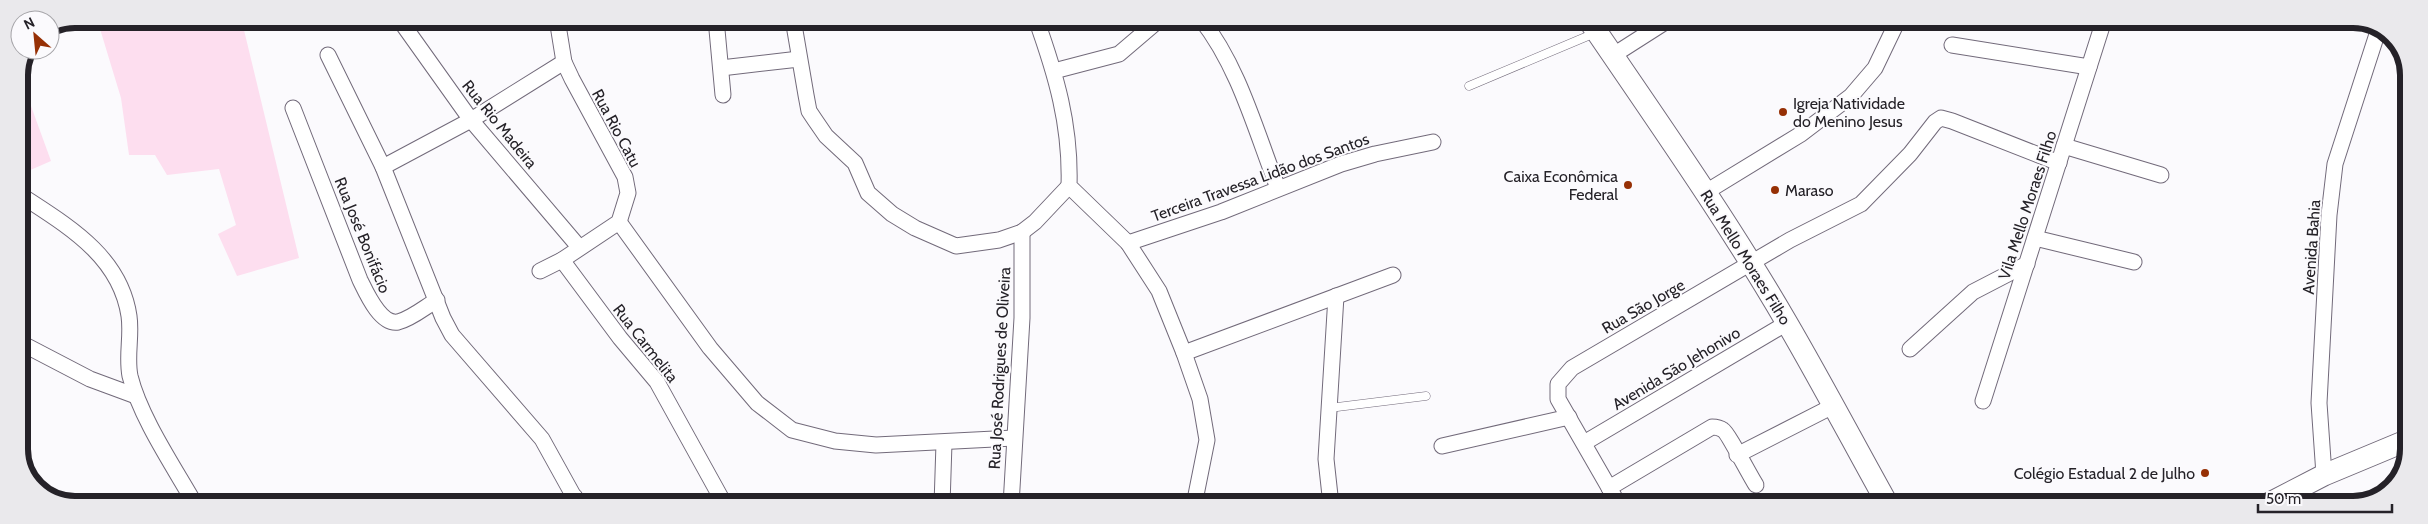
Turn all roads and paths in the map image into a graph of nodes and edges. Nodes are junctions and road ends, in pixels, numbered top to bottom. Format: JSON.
{"nodes":[{"id":1,"x":405,"y":28,"type":"edge"},
{"id":2,"x":558,"y":28,"type":"edge"},
{"id":3,"x":717,"y":28,"type":"edge"},
{"id":4,"x":794,"y":28,"type":"edge"},
{"id":5,"x":1039,"y":28,"type":"edge"},
{"id":6,"x":1149,"y":28,"type":"edge"},
{"id":7,"x":1208,"y":28,"type":"edge"},
{"id":8,"x":1588,"y":28,"type":"edge"},
{"id":9,"x":1593,"y":28,"type":"edge"},
{"id":10,"x":1654,"y":28,"type":"edge"},
{"id":11,"x":1894,"y":28,"type":"edge"},
{"id":12,"x":2101,"y":28,"type":"edge"},
{"id":13,"x":2377,"y":34,"type":"edge"},
{"id":14,"x":1952,"y":45,"type":"dead end"},
{"id":15,"x":328,"y":55,"type":"dead end"},
{"id":16,"x":1612,"y":56,"type":"junction"},
{"id":17,"x":799,"y":59,"type":"junction"},
{"id":18,"x":564,"y":62,"type":"junction"},
{"id":19,"x":2089,"y":67,"type":"junction"},
{"id":20,"x":721,"y":68,"type":"junction"},
{"id":21,"x":1054,"y":71,"type":"junction"},
{"id":22,"x":1469,"y":86,"type":"dead end"},
{"id":23,"x":723,"y":95,"type":"dead end"},
{"id":24,"x":293,"y":108,"type":"dead end"},
{"id":25,"x":472,"y":120,"type":"junction"},
{"id":26,"x":1433,"y":142,"type":"dead end"},
{"id":27,"x":2064,"y":146,"type":"junction"},
{"id":28,"x":2059,"y":164,"type":"junction"},
{"id":29,"x":383,"y":167,"type":"junction"},
{"id":30,"x":2161,"y":175,"type":"dead end"},
{"id":31,"x":1069,"y":186,"type":"junction"},
{"id":32,"x":1278,"y":188,"type":"junction"},
{"id":33,"x":1706,"y":192,"type":"junction"},
{"id":34,"x":28,"y":200,"type":"edge"},
{"id":35,"x":619,"y":222,"type":"junction"},
{"id":36,"x":1022,"y":232,"type":"junction"},
{"id":37,"x":2035,"y":238,"type":"junction"},
{"id":38,"x":1128,"y":242,"type":"junction"},
{"id":39,"x":579,"y":247,"type":"junction"},
{"id":40,"x":562,"y":260,"type":"junction"},
{"id":41,"x":2134,"y":262,"type":"dead end"},
{"id":42,"x":1751,"y":264,"type":"junction"},
{"id":43,"x":2027,"y":264,"type":"junction"},
{"id":44,"x":540,"y":271,"type":"dead end"},
{"id":45,"x":1392,"y":275,"type":"dead end"},
{"id":46,"x":1336,"y":296,"type":"junction"},
{"id":47,"x":437,"y":300,"type":"junction"},
{"id":48,"x":1787,"y":323,"type":"junction"},
{"id":49,"x":28,"y":347,"type":"edge"},
{"id":50,"x":1910,"y":349,"type":"dead end"},
{"id":51,"x":1184,"y":353,"type":"junction"},
{"id":52,"x":136,"y":396,"type":"junction"},
{"id":53,"x":1426,"y":396,"type":"dead end"},
{"id":54,"x":1983,"y":401,"type":"dead end"},
{"id":55,"x":1833,"y":406,"type":"junction"},
{"id":56,"x":1329,"y":408,"type":"junction"},
{"id":57,"x":1569,"y":417,"type":"junction"},
{"id":58,"x":1014,"y":438,"type":"junction"},
{"id":59,"x":944,"y":443,"type":"junction"},
{"id":60,"x":2400,"y":443,"type":"edge"},
{"id":61,"x":1584,"y":444,"type":"junction"},
{"id":62,"x":1442,"y":446,"type":"dead end"},
{"id":63,"x":1737,"y":455,"type":"junction"},
{"id":64,"x":2324,"y":475,"type":"junction"},
{"id":65,"x":1756,"y":485,"type":"dead end"},
{"id":66,"x":1609,"y":488,"type":"junction"},
{"id":67,"x":191,"y":496,"type":"edge"},
{"id":68,"x":574,"y":496,"type":"edge"},
{"id":69,"x":721,"y":496,"type":"edge"},
{"id":70,"x":942,"y":496,"type":"edge"},
{"id":71,"x":1011,"y":496,"type":"edge"},
{"id":72,"x":1196,"y":496,"type":"edge"},
{"id":73,"x":1331,"y":496,"type":"edge"},
{"id":74,"x":1613,"y":496,"type":"edge"},
{"id":75,"x":1883,"y":496,"type":"edge"},
{"id":76,"x":2302,"y":496,"type":"edge"}],
"edges":[{"from":1,"to":25,"type":"street","name":"Rua Rio Madeira"},
{"from":2,"to":18,"type":"street","name":"Rua Rio Catu"},
{"from":3,"to":20,"type":"street"},
{"from":4,"to":17,"type":"street"},
{"from":5,"to":21,"type":"street"},
{"from":6,"to":21,"type":"street"},
{"from":7,"to":32,"type":"street"},
{"from":8,"to":22,"type":"lane"},
{"from":9,"to":16,"type":"main road","name":"Rua Mello Moraes Filho"},
{"from":10,"to":16,"type":"street"},
{"from":11,"to":33,"type":"street"},
{"from":12,"to":19,"type":"street","name":"Vila Mello Moraes Filho"},
{"from":13,"to":64,"type":"street","name":"Avenida Bahia"},
{"from":14,"to":19,"type":"street"},
{"from":15,"to":29,"type":"street"},
{"from":16,"to":33,"type":"main road","name":"Rua Mello Moraes Filho"},
{"from":17,"to":20,"type":"street"},
{"from":17,"to":36,"type":"street"},
{"from":18,"to":25,"type":"street"},
{"from":18,"to":35,"type":"street","name":"Rua Rio Catu"},
{"from":19,"to":27,"type":"street","name":"Vila Mello Moraes Filho"},
{"from":20,"to":23,"type":"street"},
{"from":21,"to":31,"type":"street"},
{"from":24,"to":47,"type":"street","name":"Rua José Bonifácio"},
{"from":25,"to":29,"type":"street"},
{"from":25,"to":39,"type":"street","name":"Rua Rio Madeira"},
{"from":26,"to":32,"type":"street","name":"Terceira Travessa Lidão dos Santos"},
{"from":27,"to":28,"type":"street","name":"Vila Mello Moraes Filho"},
{"from":27,"to":30,"type":"street"},
{"from":28,"to":37,"type":"street","name":"Vila Mello Moraes Filho"},
{"from":28,"to":42,"type":"street","name":"Rua São Jorge"},
{"from":29,"to":47,"type":"street"},
{"from":31,"to":36,"type":"street"},
{"from":31,"to":38,"type":"street"},
{"from":32,"to":38,"type":"street","name":"Terceira Travessa Lidão dos Santos"},
{"from":33,"to":42,"type":"main road","name":"Rua Mello Moraes Filho"},
{"from":34,"to":52,"type":"street"},
{"from":35,"to":39,"type":"street"},
{"from":35,"to":59,"type":"street"},
{"from":36,"to":58,"type":"street","name":"Rua José Rodrigues de Oliveira"},
{"from":37,"to":41,"type":"street"},
{"from":37,"to":43,"type":"street","name":"Vila Mello Moraes Filho"},
{"from":38,"to":51,"type":"street"},
{"from":39,"to":40,"type":"street"},
{"from":40,"to":44,"type":"street"},
{"from":40,"to":69,"type":"street","name":"Rua Carmelita"},
{"from":42,"to":48,"type":"main road","name":"Rua Mello Moraes Filho"},
{"from":42,"to":57,"type":"street","name":"Rua São Jorge"},
{"from":43,"to":50,"type":"street"},
{"from":43,"to":54,"type":"street","name":"Vila Mello Moraes Filho"},
{"from":45,"to":46,"type":"street"},
{"from":46,"to":51,"type":"street"},
{"from":46,"to":56,"type":"street"},
{"from":47,"to":68,"type":"street"},
{"from":48,"to":55,"type":"main road","name":"Rua Mello Moraes Filho"},
{"from":48,"to":61,"type":"street","name":"Avenida São Jehonivo"},
{"from":49,"to":52,"type":"street"},
{"from":51,"to":72,"type":"street"},
{"from":52,"to":67,"type":"street"},
{"from":53,"to":56,"type":"lane"},
{"from":55,"to":63,"type":"street"},
{"from":55,"to":75,"type":"main road","name":"Rua Mello Moraes Filho"},
{"from":56,"to":73,"type":"street"},
{"from":57,"to":61,"type":"street"},
{"from":57,"to":62,"type":"street"},
{"from":58,"to":59,"type":"street"},
{"from":58,"to":71,"type":"street","name":"Rua José Rodrigues de Oliveira"},
{"from":59,"to":70,"type":"street"},
{"from":60,"to":64,"type":"main road"},
{"from":61,"to":66,"type":"street"},
{"from":63,"to":65,"type":"street"},
{"from":63,"to":66,"type":"street"},
{"from":64,"to":76,"type":"main road"},
{"from":66,"to":74,"type":"street"}]}
